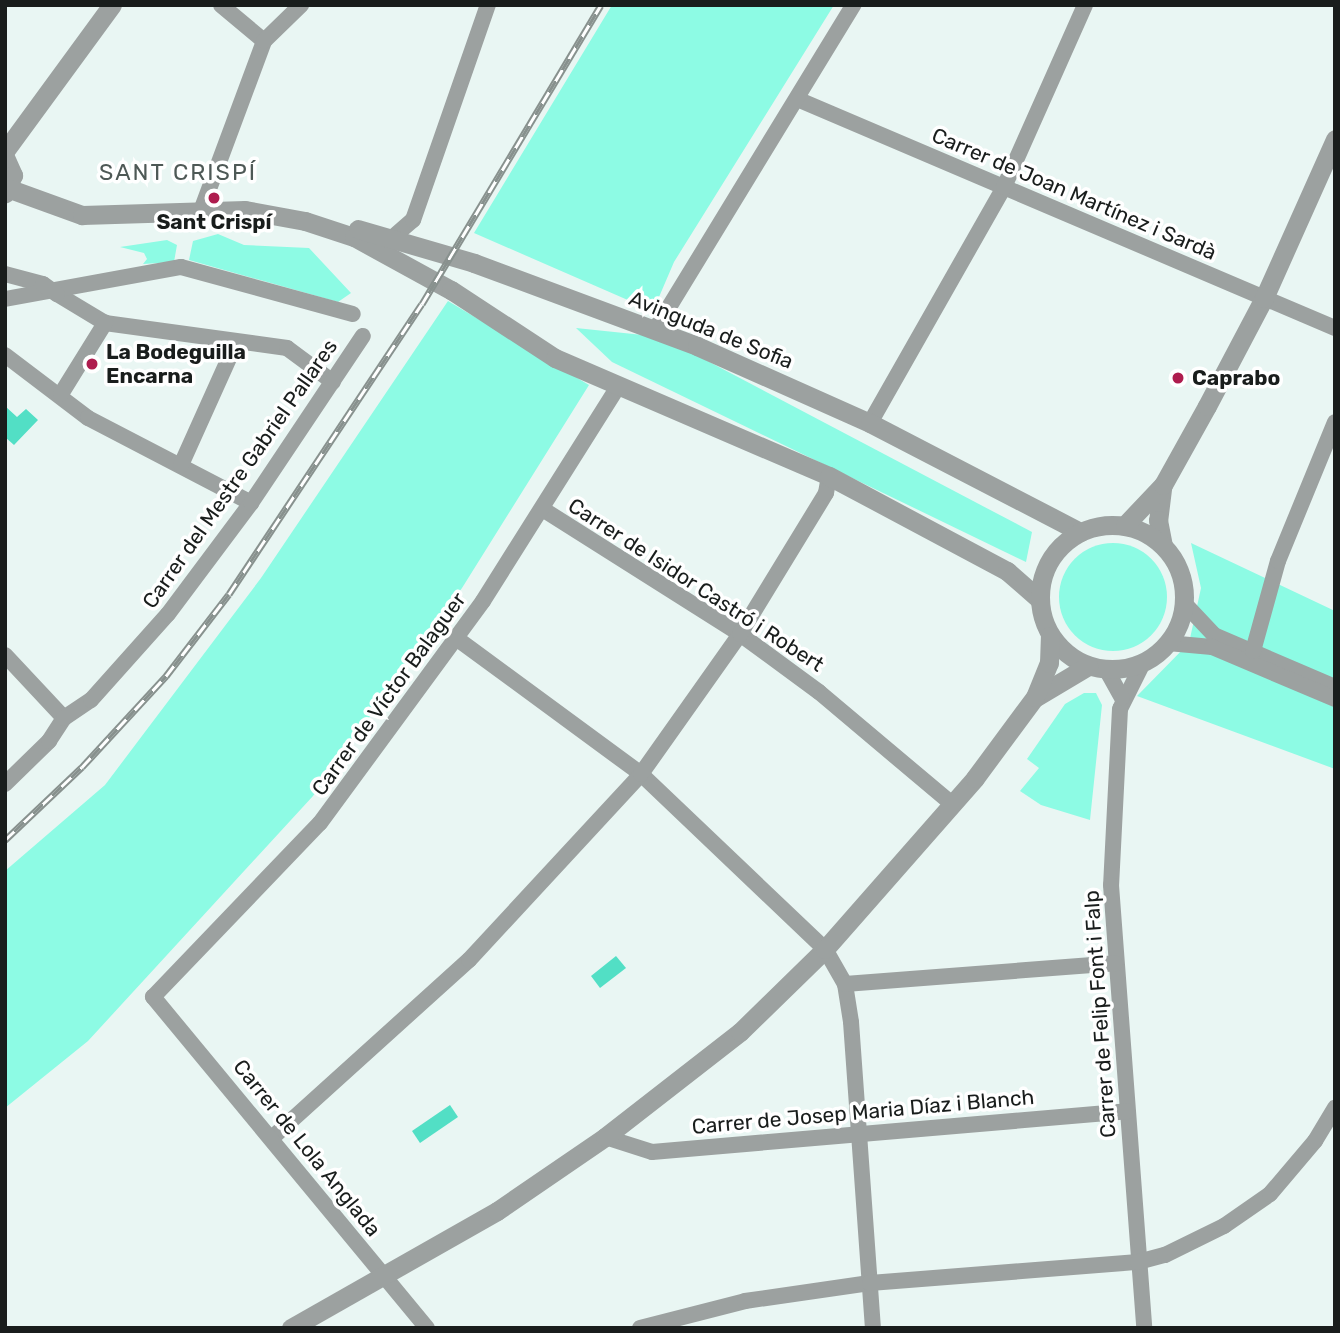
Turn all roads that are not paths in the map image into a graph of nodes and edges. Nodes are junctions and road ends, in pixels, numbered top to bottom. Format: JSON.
{"nodes":[{"id":1,"x":112,"y":5,"type":"edge"},
{"id":2,"x":221,"y":5,"type":"edge"},
{"id":3,"x":301,"y":5,"type":"edge"},
{"id":4,"x":488,"y":5,"type":"edge"},
{"id":5,"x":853,"y":5,"type":"edge"},
{"id":6,"x":1085,"y":5,"type":"edge"},
{"id":7,"x":264,"y":41,"type":"junction"},
{"id":8,"x":797,"y":99,"type":"junction"},
{"id":9,"x":1335,"y":139,"type":"edge"},
{"id":10,"x":5,"y":151,"type":"edge"},
{"id":11,"x":5,"y":157,"type":"edge"},
{"id":12,"x":1004,"y":187,"type":"junction"},
{"id":13,"x":7,"y":191,"type":"edge"},
{"id":14,"x":202,"y":208,"type":"junction"},
{"id":15,"x":305,"y":221,"type":"junction"},
{"id":16,"x":392,"y":238,"type":"junction"},
{"id":17,"x":5,"y":274,"type":"edge"},
{"id":18,"x":1264,"y":298,"type":"junction"},
{"id":19,"x":5,"y":299,"type":"edge"},
{"id":20,"x":353,"y":314,"type":"dead end"},
{"id":21,"x":105,"y":323,"type":"junction"},
{"id":22,"x":1335,"y":328,"type":"edge"},
{"id":23,"x":655,"y":330,"type":"junction"},
{"id":24,"x":363,"y":336,"type":"dead end"},
{"id":25,"x":235,"y":345,"type":"junction"},
{"id":26,"x":5,"y":355,"type":"edge"},
{"id":27,"x":333,"y":382,"type":"junction"},
{"id":28,"x":619,"y":385,"type":"junction"},
{"id":29,"x":61,"y":394,"type":"junction"},
{"id":30,"x":1335,"y":422,"type":"edge"},
{"id":31,"x":870,"y":423,"type":"junction"},
{"id":32,"x":181,"y":466,"type":"junction"},
{"id":33,"x":829,"y":476,"type":"junction"},
{"id":34,"x":1163,"y":485,"type":"junction"},
{"id":35,"x":251,"y":503,"type":"junction"},
{"id":36,"x":544,"y":510,"type":"junction"},
{"id":37,"x":1125,"y":526,"type":"junction"},
{"id":38,"x":1080,"y":532,"type":"junction"},
{"id":39,"x":1163,"y":545,"type":"junction"},
{"id":40,"x":1039,"y":599,"type":"junction"},
{"id":41,"x":1184,"y":603,"type":"junction"},
{"id":42,"x":740,"y":634,"type":"junction"},
{"id":43,"x":1050,"y":636,"type":"junction"},
{"id":44,"x":456,"y":638,"type":"junction"},
{"id":45,"x":1168,"y":643,"type":"junction"},
{"id":46,"x":1253,"y":651,"type":"junction"},
{"id":47,"x":5,"y":655,"type":"edge"},
{"id":48,"x":1143,"y":663,"type":"junction"},
{"id":49,"x":1097,"y":668,"type":"junction"},
{"id":50,"x":1335,"y":687,"type":"edge"},
{"id":51,"x":1035,"y":697,"type":"junction"},
{"id":52,"x":1122,"y":698,"type":"junction"},
{"id":53,"x":1335,"y":699,"type":"edge"},
{"id":54,"x":64,"y":718,"type":"junction"},
{"id":55,"x":641,"y":774,"type":"junction"},
{"id":56,"x":5,"y":784,"type":"edge"},
{"id":57,"x":953,"y":805,"type":"junction"},
{"id":58,"x":825,"y":949,"type":"junction"},
{"id":59,"x":1115,"y":962,"type":"junction"},
{"id":60,"x":845,"y":984,"type":"junction"},
{"id":61,"x":153,"y":997,"type":"joint"},
{"id":62,"x":1335,"y":1108,"type":"edge"},
{"id":63,"x":1127,"y":1111,"type":"junction"},
{"id":64,"x":859,"y":1132,"type":"junction"},
{"id":65,"x":273,"y":1137,"type":"junction"},
{"id":66,"x":605,"y":1137,"type":"junction"},
{"id":67,"x":1138,"y":1262,"type":"junction"},
{"id":68,"x":384,"y":1276,"type":"junction"},
{"id":69,"x":870,"y":1283,"type":"junction"},
{"id":70,"x":291,"y":1328,"type":"edge"},
{"id":71,"x":427,"y":1328,"type":"edge"},
{"id":72,"x":640,"y":1328,"type":"edge"},
{"id":73,"x":873,"y":1328,"type":"edge"},
{"id":74,"x":1144,"y":1328,"type":"edge"}],
"edges":[{"from":1,"to":10,"type":"street"},
{"from":2,"to":7,"type":"street"},
{"from":3,"to":7,"type":"street"},
{"from":4,"to":16,"type":"street"},
{"from":5,"to":8,"type":"street"},
{"from":6,"to":12,"type":"street"},
{"from":7,"to":14,"type":"street"},
{"from":8,"to":12,"type":"street","name":"Carrer de Joan Martínez i Sardà"},
{"from":8,"to":23,"type":"street"},
{"from":9,"to":18,"type":"street"},
{"from":11,"to":13,"type":"street"},
{"from":12,"to":18,"type":"street","name":"Carrer de Joan Martínez i Sardà"},
{"from":12,"to":31,"type":"street"},
{"from":13,"to":14,"type":"street","name":"Avinguda de Sofia"},
{"from":14,"to":15,"type":"street","name":"Avinguda de Sofia"},
{"from":15,"to":16,"type":"street","name":"Avinguda de Sofia"},
{"from":15,"to":28,"type":"street","name":"Avinguda de Sofia"},
{"from":16,"to":23,"type":"street","name":"Avinguda de Sofia"},
{"from":17,"to":21,"type":"street","bridge":true},
{"from":18,"to":22,"type":"street","name":"Carrer de Joan Martínez i Sardà"},
{"from":18,"to":34,"type":"street"},
{"from":19,"to":20,"type":"street"},
{"from":21,"to":25,"type":"street"},
{"from":21,"to":29,"type":"street"},
{"from":23,"to":31,"type":"street","name":"Avinguda de Sofia"},
{"from":24,"to":27,"type":"street","name":"Carrer del Mestre Gabriel Pallares"},
{"from":25,"to":27,"type":"street"},
{"from":25,"to":32,"type":"street"},
{"from":26,"to":29,"type":"street"},
{"from":27,"to":35,"type":"street","name":"Carrer del Mestre Gabriel Pallares"},
{"from":28,"to":33,"type":"street","name":"Avinguda de Sofia"},
{"from":28,"to":36,"type":"street","name":"Carrer de Víctor Balaguer"},
{"from":29,"to":32,"type":"street"},
{"from":30,"to":46,"type":"street"},
{"from":31,"to":38,"type":"street","name":"Avinguda de Sofia"},
{"from":32,"to":35,"type":"street"},
{"from":33,"to":40,"type":"street","name":"Avinguda de Sofia"},
{"from":33,"to":42,"type":"street"},
{"from":34,"to":37,"type":"street"},
{"from":34,"to":39,"type":"street"},
{"from":35,"to":54,"type":"street","name":"Carrer del Mestre Gabriel Pallares"},
{"from":36,"to":42,"type":"street","name":"Carrer de Isidor Castró i Robert"},
{"from":36,"to":44,"type":"street","name":"Carrer de Víctor Balaguer"},
{"from":37,"to":38,"type":"street"},
{"from":37,"to":39,"type":"street"},
{"from":38,"to":40,"type":"street"},
{"from":39,"to":41,"type":"street"},
{"from":40,"to":43,"type":"street"},
{"from":41,"to":45,"type":"street"},
{"from":41,"to":46,"type":"street"},
{"from":42,"to":55,"type":"street"},
{"from":42,"to":57,"type":"street","name":"Carrer de Isidor Castró i Robert"},
{"from":43,"to":49,"type":"street"},
{"from":43,"to":51,"type":"street"},
{"from":44,"to":55,"type":"street"},
{"from":44,"to":61,"type":"street","name":"Carrer de Víctor Balaguer"},
{"from":45,"to":48,"type":"street"},
{"from":45,"to":53,"type":"street"},
{"from":46,"to":50,"type":"street"},
{"from":47,"to":54,"type":"street"},
{"from":48,"to":49,"type":"street"},
{"from":48,"to":52,"type":"street","name":"Carrer de Felip Font i Falp"},
{"from":49,"to":51,"type":"street"},
{"from":49,"to":52,"type":"street"},
{"from":51,"to":57,"type":"street"},
{"from":52,"to":59,"type":"street","name":"Carrer de Felip Font i Falp"},
{"from":54,"to":56,"type":"street","name":"Carrer del Mestre Gabriel Pallares"},
{"from":55,"to":58,"type":"street"},
{"from":55,"to":65,"type":"street"},
{"from":57,"to":58,"type":"street"},
{"from":58,"to":60,"type":"street"},
{"from":58,"to":66,"type":"street"},
{"from":59,"to":60,"type":"street"},
{"from":59,"to":63,"type":"street","name":"Carrer de Felip Font i Falp"},
{"from":60,"to":64,"type":"street"},
{"from":61,"to":65,"type":"street","name":"Carrer de Lola Anglada"},
{"from":62,"to":67,"type":"street"},
{"from":63,"to":64,"type":"street","name":"Carrer de Josep Maria Díaz i Blanch"},
{"from":63,"to":67,"type":"street","name":"Carrer de Felip Font i Falp"},
{"from":64,"to":66,"type":"street","name":"Carrer de Josep Maria Díaz i Blanch"},
{"from":64,"to":69,"type":"street"},
{"from":65,"to":68,"type":"street","name":"Carrer de Lola Anglada"},
{"from":66,"to":68,"type":"street"},
{"from":67,"to":69,"type":"street"},
{"from":67,"to":74,"type":"street","name":"Carrer de Felip Font i Falp"},
{"from":68,"to":70,"type":"street"},
{"from":68,"to":71,"type":"street","name":"Carrer de Lola Anglada"},
{"from":69,"to":72,"type":"street"},
{"from":69,"to":73,"type":"street"}]}
